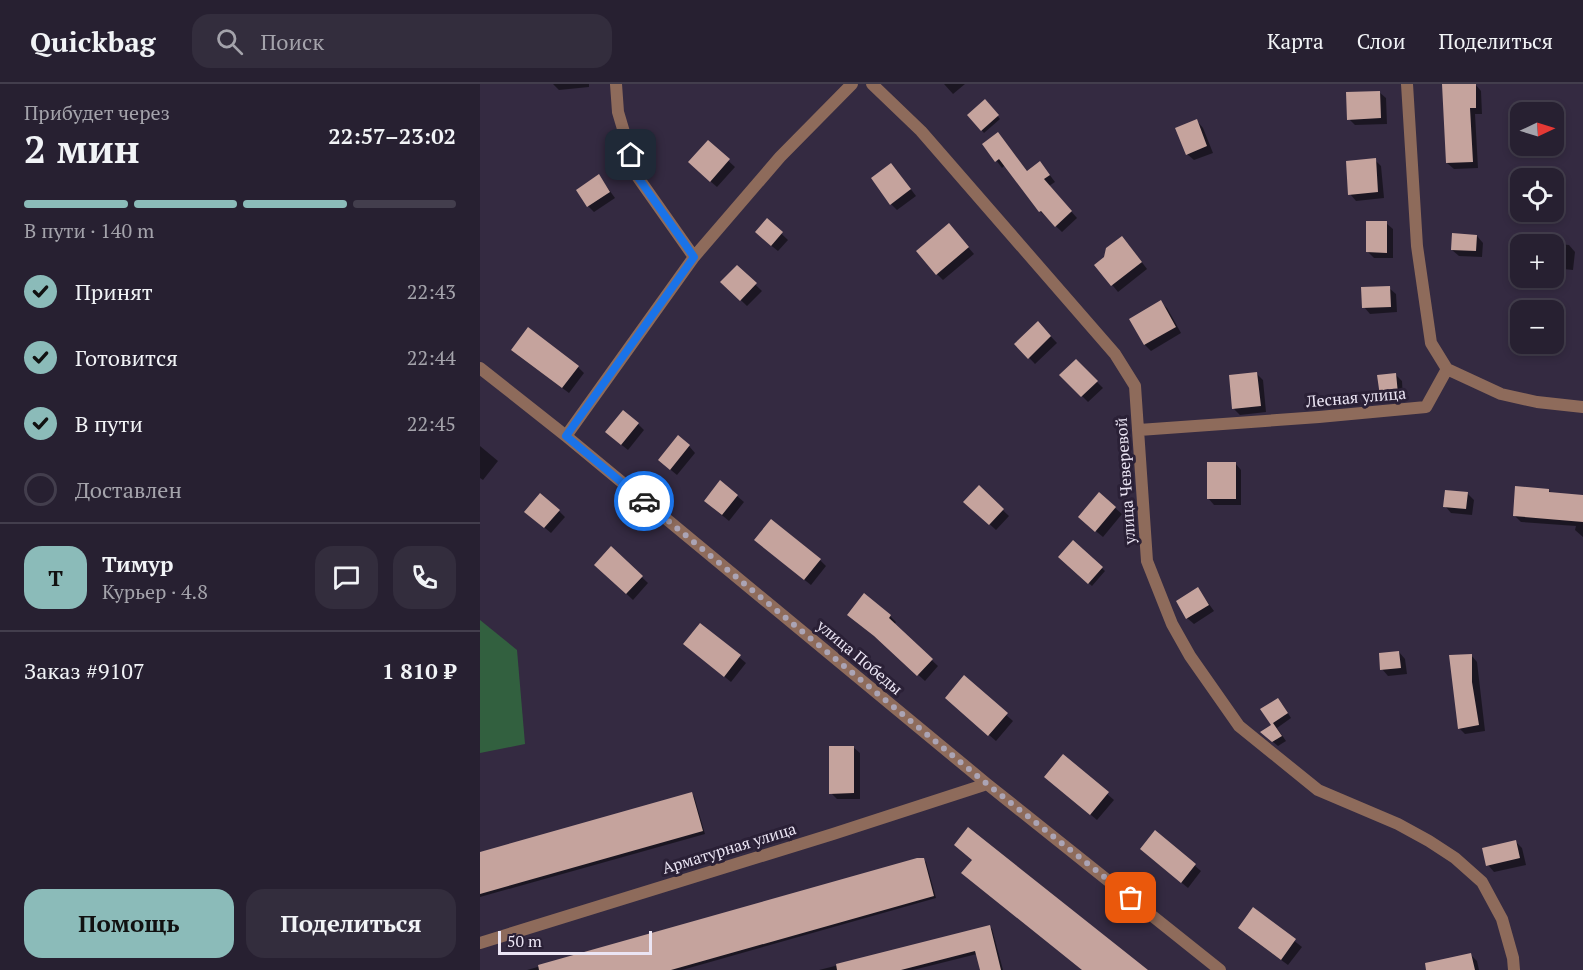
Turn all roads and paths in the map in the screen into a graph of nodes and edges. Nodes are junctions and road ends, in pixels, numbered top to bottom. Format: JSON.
{"nodes":[{"id":1,"x":616,"y":84,"type":"edge"},
{"id":2,"x":852,"y":84,"type":"edge"},
{"id":3,"x":872,"y":84,"type":"edge"},
{"id":4,"x":1407,"y":84,"type":"edge"},
{"id":5,"x":694,"y":257,"type":"junction"},
{"id":6,"x":480,"y":368,"type":"edge"},
{"id":7,"x":1447,"y":369,"type":"junction"},
{"id":8,"x":1583,"y":407,"type":"edge"},
{"id":9,"x":1139,"y":430,"type":"junction"},
{"id":10,"x":566,"y":436,"type":"junction"},
{"id":11,"x":987,"y":784,"type":"junction"},
{"id":12,"x":480,"y":943,"type":"edge"},
{"id":13,"x":1220,"y":970,"type":"edge"},
{"id":14,"x":1514,"y":970,"type":"edge"}],
"edges":[{"from":1,"to":5,"type":"street"},
{"from":2,"to":5,"type":"street"},
{"from":3,"to":9,"type":"street","name":"улица Чеверевой"},
{"from":4,"to":7,"type":"street"},
{"from":5,"to":10,"type":"street"},
{"from":6,"to":10,"type":"street","name":"улица Победы"},
{"from":7,"to":8,"type":"street"},
{"from":7,"to":9,"type":"street","name":"Лесная улица"},
{"from":9,"to":14,"type":"street","name":"улица Чеверевой"},
{"from":10,"to":11,"type":"street","name":"улица Победы"},
{"from":11,"to":12,"type":"street","name":"Арматурная улица"},
{"from":11,"to":13,"type":"street","name":"улица Победы"}]}
